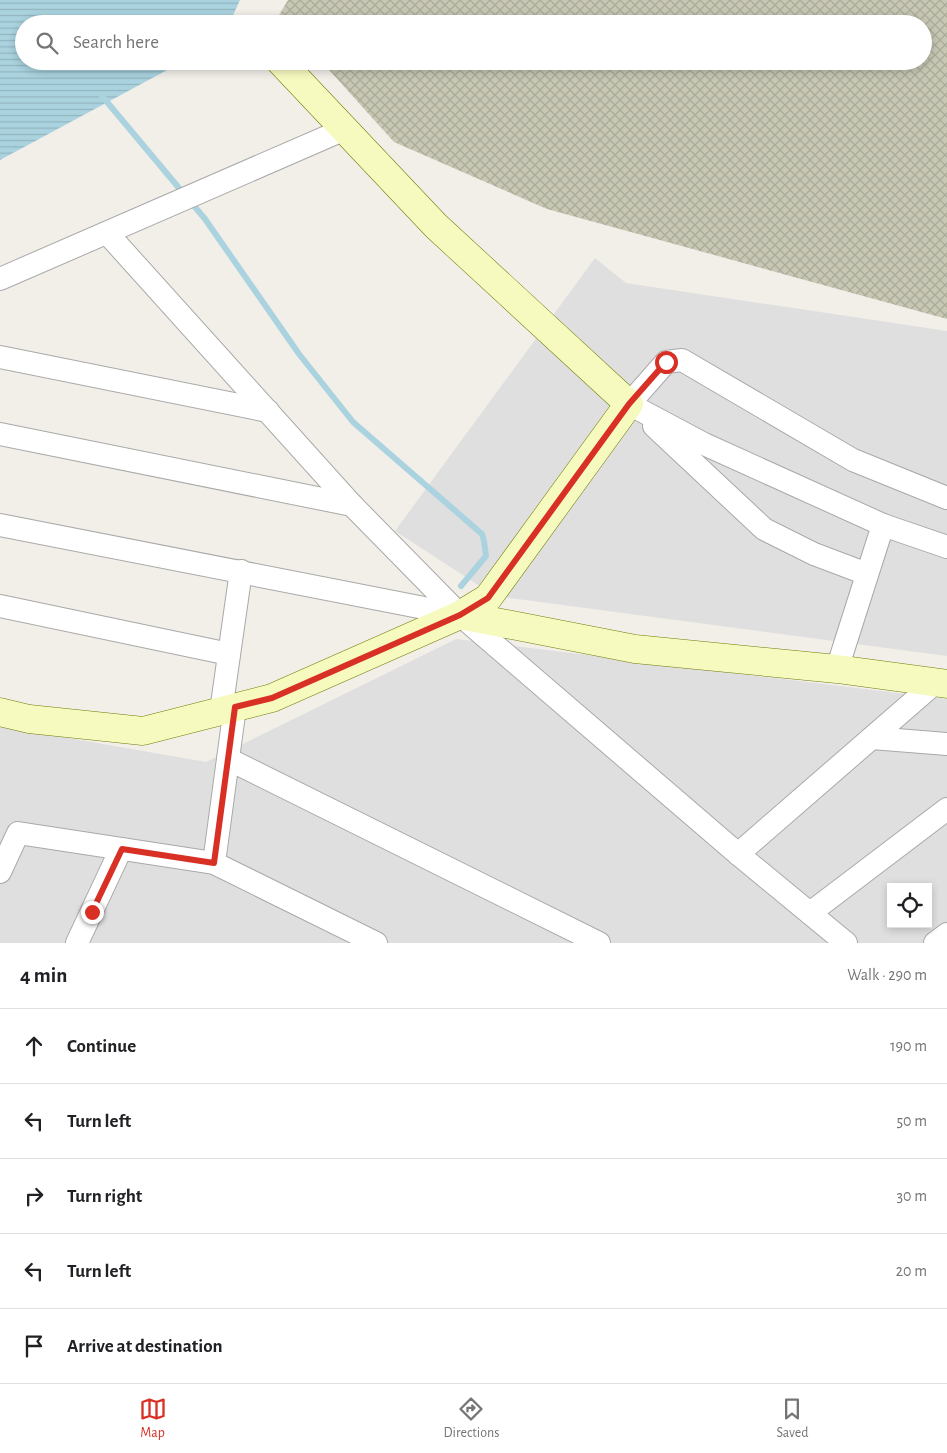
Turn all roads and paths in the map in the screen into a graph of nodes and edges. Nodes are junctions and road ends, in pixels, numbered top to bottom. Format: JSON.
{"nodes":[{"id":1,"x":289,"y":70,"type":"edge"},
{"id":2,"x":345,"y":129,"type":"junction"},
{"id":3,"x":107,"y":233,"type":"junction"},
{"id":4,"x":0,"y":279,"type":"edge"},
{"id":5,"x":0,"y":357,"type":"edge"},
{"id":6,"x":629,"y":404,"type":"junction"},
{"id":7,"x":268,"y":411,"type":"junction"},
{"id":8,"x":0,"y":434,"type":"edge"},
{"id":9,"x":947,"y":498,"type":"edge"},
{"id":10,"x":352,"y":505,"type":"junction"},
{"id":11,"x":0,"y":525,"type":"edge"},
{"id":12,"x":883,"y":525,"type":"junction"},
{"id":13,"x":947,"y":547,"type":"edge"},
{"id":14,"x":241,"y":571,"type":"junction"},
{"id":15,"x":867,"y":574,"type":"junction"},
{"id":16,"x":0,"y":606,"type":"edge"},
{"id":17,"x":460,"y":615,"type":"junction"},
{"id":18,"x":229,"y":654,"type":"junction"},
{"id":19,"x":837,"y":669,"type":"junction"},
{"id":20,"x":941,"y":683,"type":"edge"},
{"id":21,"x":228,"y":709,"type":"junction"},
{"id":22,"x":0,"y":712,"type":"edge"},
{"id":23,"x":29,"y":719,"type":"junction"},
{"id":24,"x":0,"y":726,"type":"edge"},
{"id":25,"x":872,"y":738,"type":"junction"},
{"id":26,"x":947,"y":744,"type":"edge"},
{"id":27,"x":228,"y":759,"type":"junction"},
{"id":28,"x":947,"y":810,"type":"edge"},
{"id":29,"x":122,"y":849,"type":"junction"},
{"id":30,"x":738,"y":854,"type":"junction"},
{"id":31,"x":214,"y":863,"type":"junction"},
{"id":32,"x":0,"y":872,"type":"edge"},
{"id":33,"x":810,"y":913,"type":"junction"},
{"id":34,"x":947,"y":934,"type":"edge"},
{"id":35,"x":367,"y":941,"type":"edge"},
{"id":36,"x":77,"y":943,"type":"edge"},
{"id":37,"x":599,"y":943,"type":"edge"},
{"id":38,"x":846,"y":943,"type":"edge"},
{"id":39,"x":935,"y":943,"type":"edge"}],
"edges":[{"from":1,"to":2,"type":"street"},
{"from":2,"to":3,"type":"street"},
{"from":2,"to":6,"type":"street"},
{"from":3,"to":4,"type":"street"},
{"from":3,"to":7,"type":"street"},
{"from":5,"to":7,"type":"street"},
{"from":6,"to":9,"type":"street"},
{"from":6,"to":12,"type":"street"},
{"from":6,"to":15,"type":"street"},
{"from":6,"to":17,"type":"street"},
{"from":7,"to":10,"type":"street"},
{"from":8,"to":10,"type":"street"},
{"from":10,"to":17,"type":"street"},
{"from":11,"to":14,"type":"street"},
{"from":12,"to":13,"type":"street"},
{"from":12,"to":15,"type":"street"},
{"from":14,"to":17,"type":"street"},
{"from":14,"to":18,"type":"street"},
{"from":15,"to":19,"type":"street"},
{"from":16,"to":18,"type":"street"},
{"from":17,"to":19,"type":"street"},
{"from":17,"to":21,"type":"street"},
{"from":17,"to":30,"type":"street"},
{"from":18,"to":21,"type":"street"},
{"from":19,"to":20,"type":"street"},
{"from":20,"to":25,"type":"street"},
{"from":21,"to":23,"type":"street"},
{"from":21,"to":27,"type":"street"},
{"from":22,"to":23,"type":"street"},
{"from":23,"to":24,"type":"street"},
{"from":25,"to":26,"type":"street"},
{"from":25,"to":30,"type":"street"},
{"from":27,"to":31,"type":"street"},
{"from":27,"to":37,"type":"street"},
{"from":28,"to":33,"type":"street"},
{"from":29,"to":31,"type":"street"},
{"from":29,"to":32,"type":"street"},
{"from":29,"to":36,"type":"street"},
{"from":30,"to":33,"type":"street"},
{"from":31,"to":35,"type":"street"},
{"from":33,"to":38,"type":"street"},
{"from":34,"to":39,"type":"street"}]}
